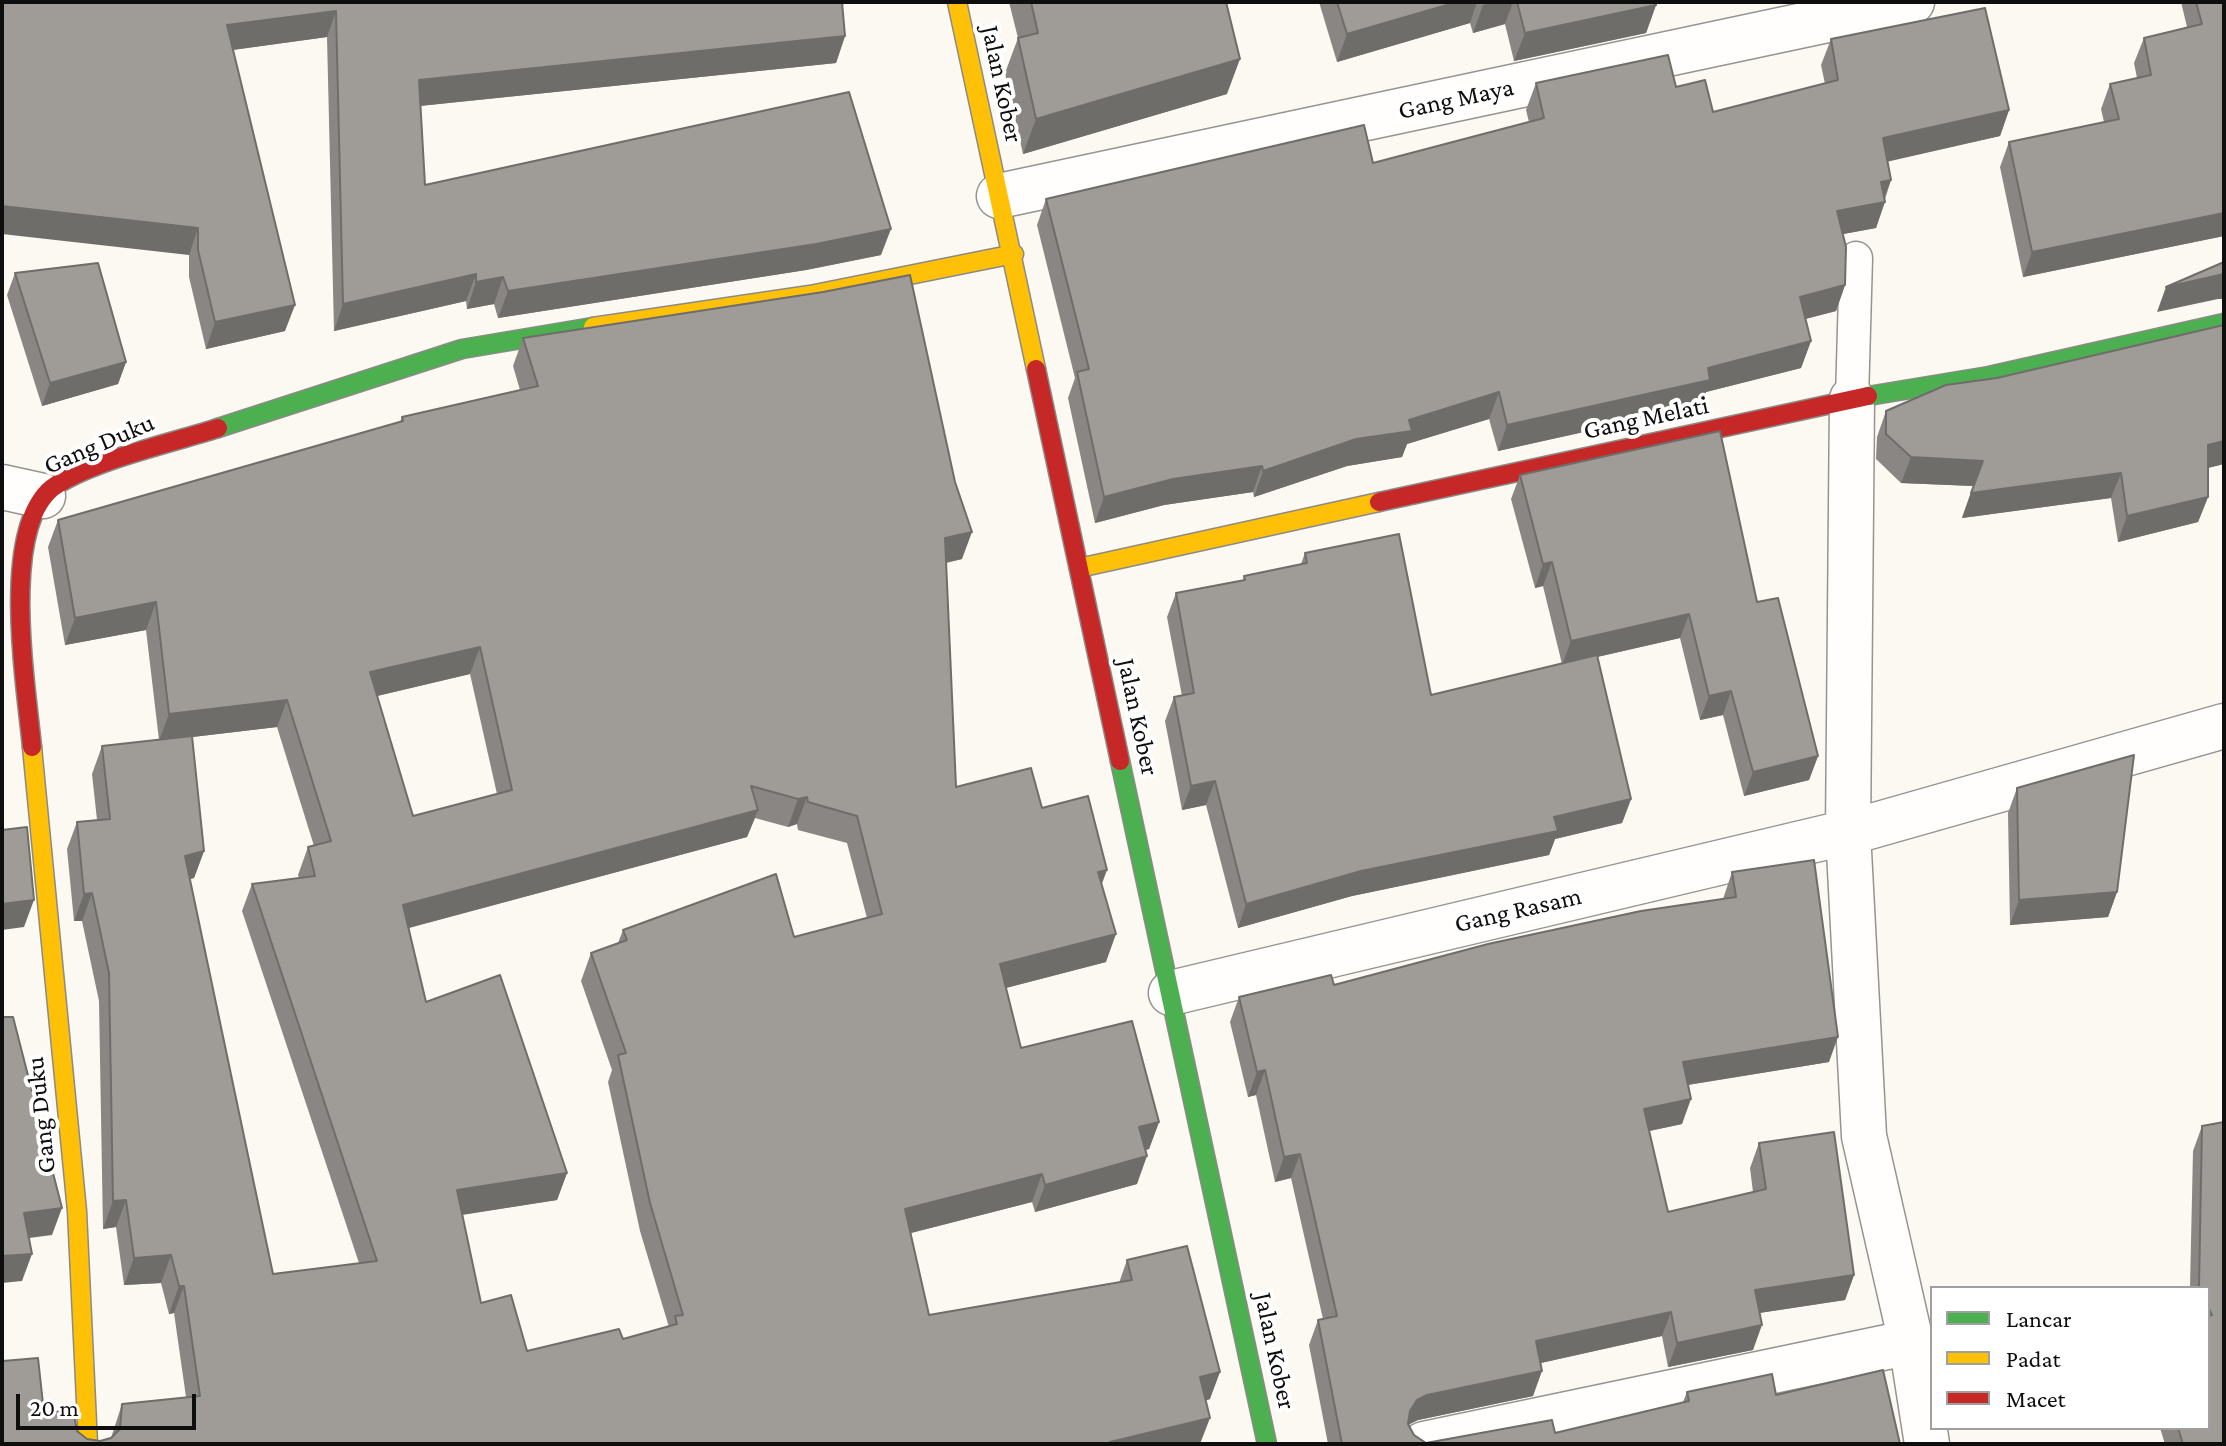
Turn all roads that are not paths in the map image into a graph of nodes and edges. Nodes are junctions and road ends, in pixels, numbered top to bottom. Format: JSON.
{"nodes":[{"id":1,"x":957,"y":2,"type":"edge"},
{"id":2,"x":1912,"y":2,"type":"edge"},
{"id":3,"x":999,"y":196,"type":"junction"},
{"id":4,"x":1014,"y":254,"type":"junction"},
{"id":5,"x":1856,"y":258,"type":"dead end"},
{"id":6,"x":2224,"y":323,"type":"edge"},
{"id":7,"x":1852,"y":399,"type":"junction"},
{"id":8,"x":23,"y":492,"type":"edge"},
{"id":9,"x":1079,"y":568,"type":"junction"},
{"id":10,"x":2224,"y":726,"type":"edge"},
{"id":11,"x":1867,"y":826,"type":"junction"},
{"id":12,"x":1171,"y":993,"type":"junction"},
{"id":13,"x":1911,"y":1342,"type":"junction"},
{"id":14,"x":88,"y":1444,"type":"edge"},
{"id":15,"x":1267,"y":1444,"type":"edge"},
{"id":16,"x":1424,"y":1444,"type":"edge"},
{"id":17,"x":1927,"y":1444,"type":"edge"}],
"edges":[{"from":1,"to":3,"type":"street","name":"Jalan Kober"},
{"from":2,"to":3,"type":"street","name":"Gang Maya"},
{"from":3,"to":4,"type":"street","name":"Jalan Kober"},
{"from":4,"to":8,"type":"street","name":"Gang Duku"},
{"from":4,"to":9,"type":"street","name":"Jalan Kober"},
{"from":5,"to":7,"type":"lane"},
{"from":6,"to":7,"type":"street","name":"Gang Melati"},
{"from":7,"to":9,"type":"street","name":"Gang Melati"},
{"from":7,"to":11,"type":"street"},
{"from":8,"to":14,"type":"street","name":"Gang Duku"},
{"from":9,"to":12,"type":"street","name":"Jalan Kober"},
{"from":10,"to":11,"type":"street","name":"Gang Rasam"},
{"from":11,"to":12,"type":"street","name":"Gang Rasam"},
{"from":11,"to":13,"type":"street"},
{"from":12,"to":15,"type":"street","name":"Jalan Kober"},
{"from":13,"to":16,"type":"street"},
{"from":13,"to":17,"type":"street"}]}
